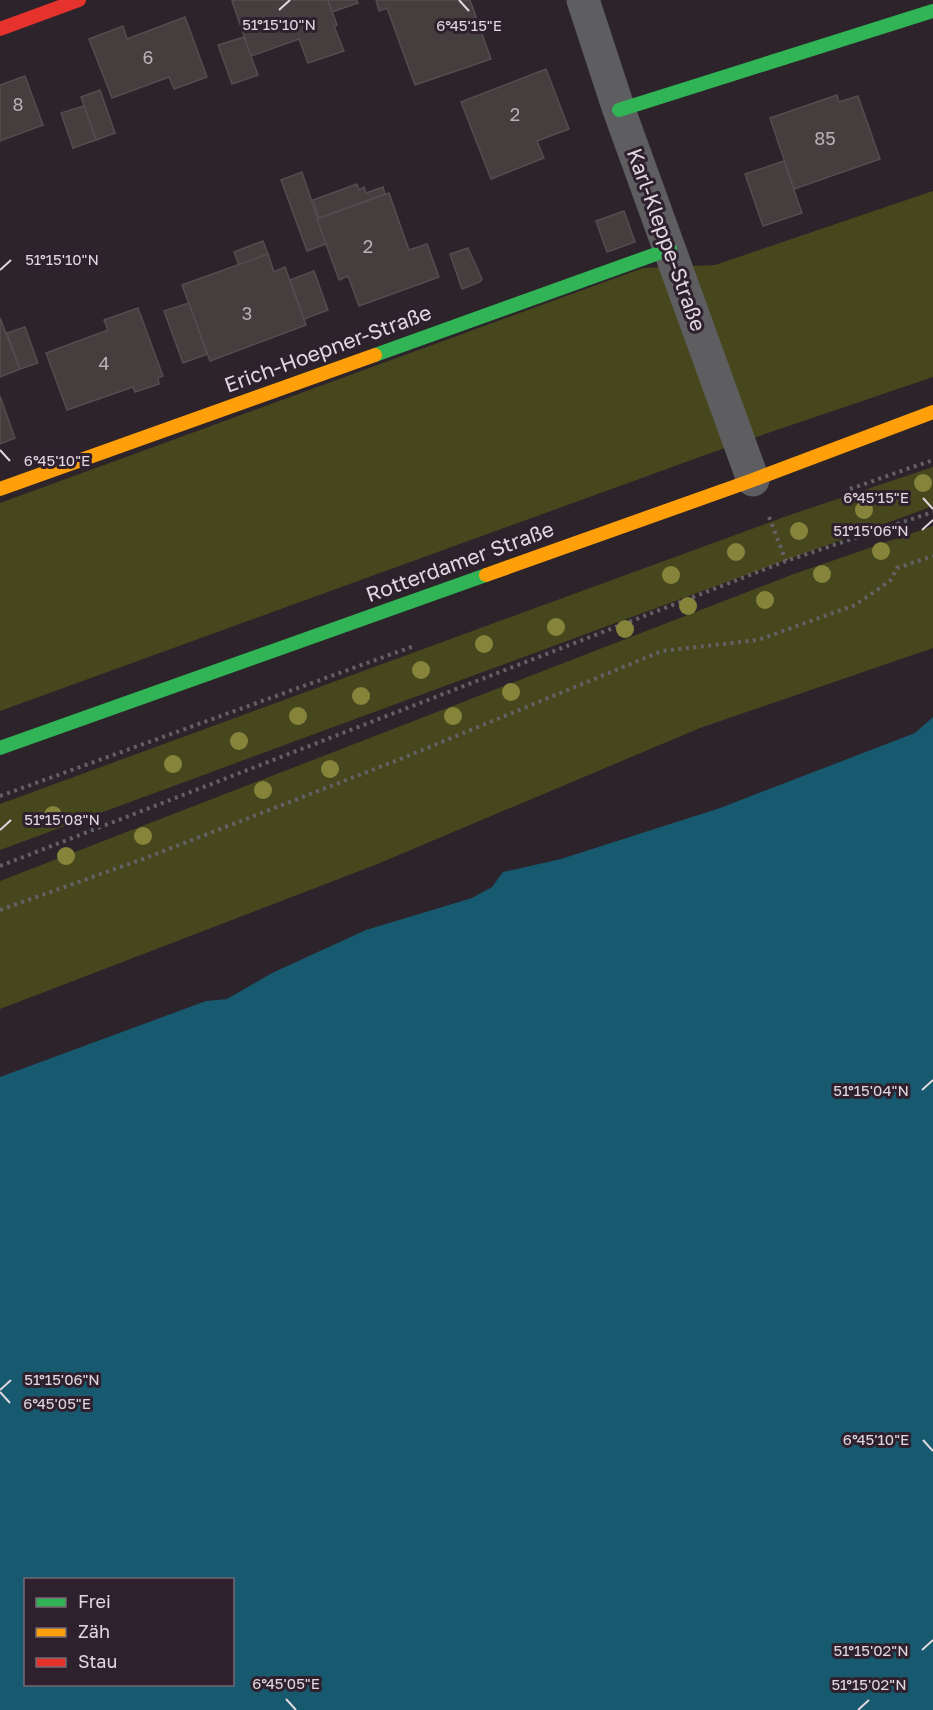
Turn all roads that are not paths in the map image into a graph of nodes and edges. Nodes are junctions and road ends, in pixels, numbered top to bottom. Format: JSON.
{"nodes":[{"id":1,"x":79,"y":0,"type":"edge"},
{"id":2,"x":583,"y":0,"type":"edge"},
{"id":3,"x":933,"y":11,"type":"edge"},
{"id":4,"x":0,"y":29,"type":"edge"},
{"id":5,"x":619,"y":110,"type":"junction"},
{"id":6,"x":670,"y":249,"type":"junction"},
{"id":7,"x":933,"y":412,"type":"edge"},
{"id":8,"x":753,"y":480,"type":"junction"},
{"id":9,"x":0,"y":489,"type":"edge"},
{"id":10,"x":0,"y":748,"type":"edge"}],
"edges":[{"from":1,"to":4,"type":"street"},
{"from":2,"to":5,"type":"street","name":"Karl-Kleppe-Straße"},
{"from":3,"to":5,"type":"street"},
{"from":5,"to":6,"type":"street","name":"Karl-Kleppe-Straße"},
{"from":6,"to":8,"type":"street","name":"Karl-Kleppe-Straße"},
{"from":6,"to":9,"type":"street","name":"Erich-Hoepner-Straße"},
{"from":7,"to":8,"type":"street","name":"Rotterdamer Straße"},
{"from":8,"to":10,"type":"street","name":"Rotterdamer Straße"}]}
